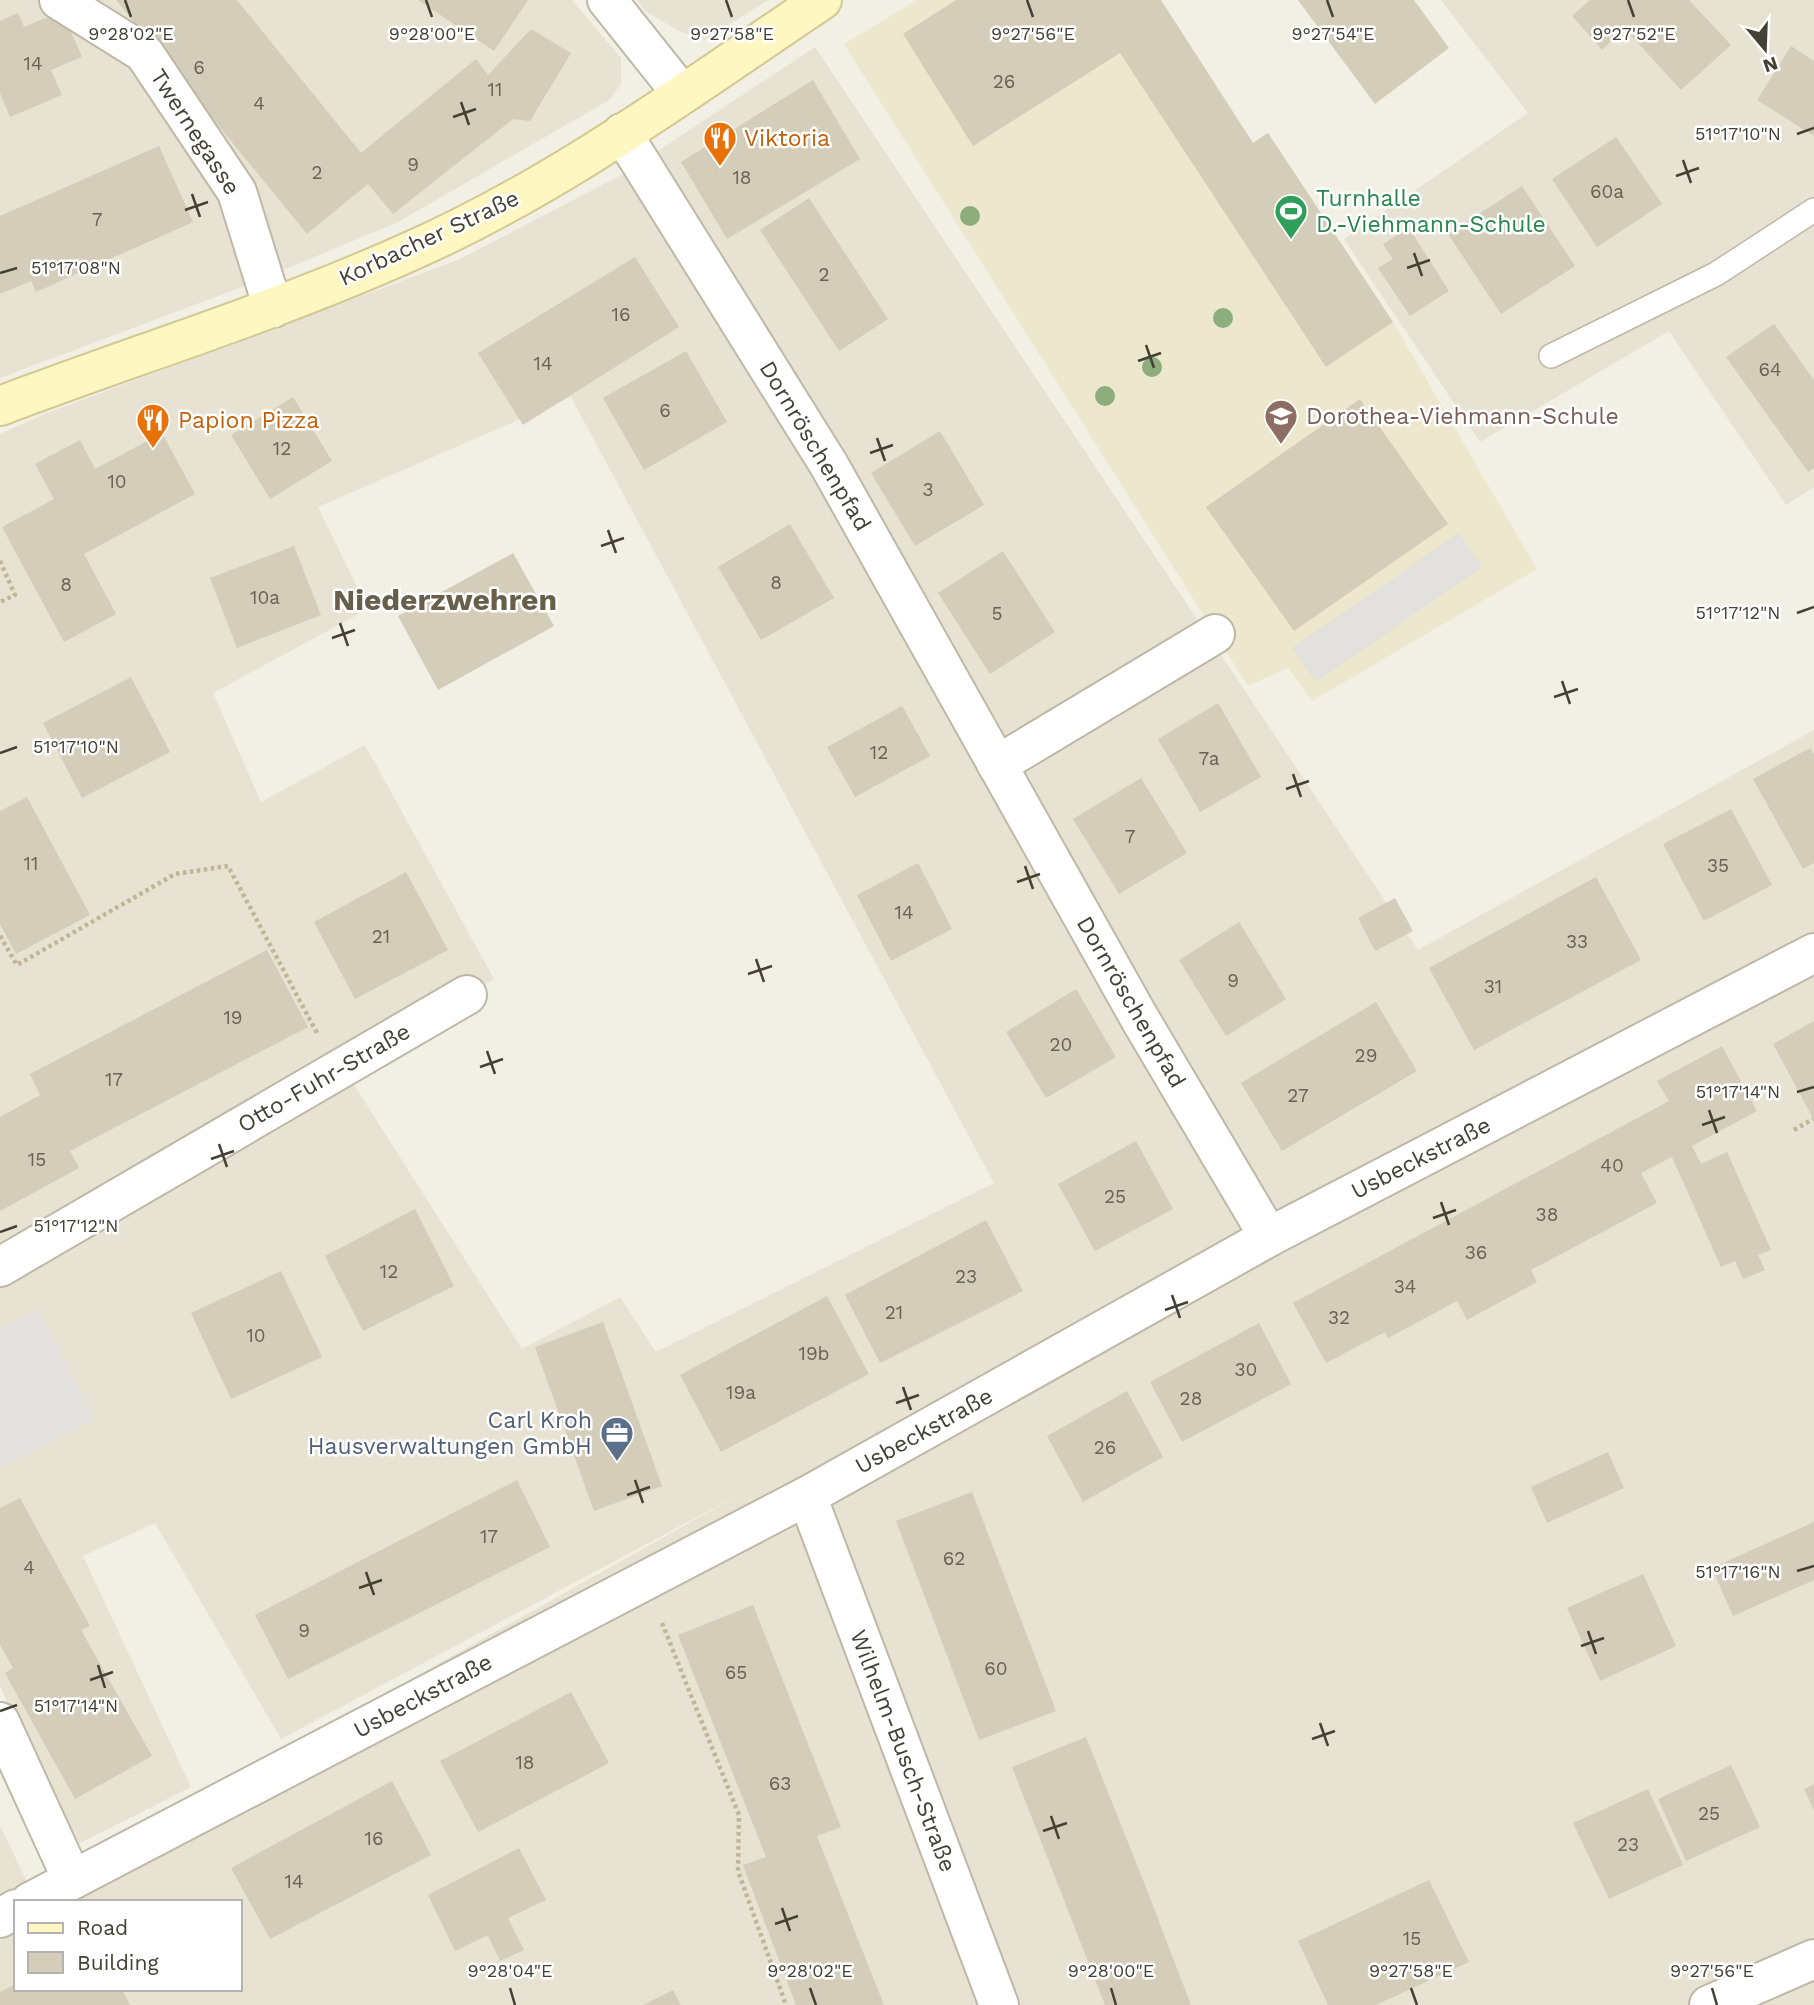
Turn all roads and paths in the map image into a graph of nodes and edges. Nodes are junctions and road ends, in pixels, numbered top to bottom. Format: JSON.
{"nodes":[{"id":1,"x":59,"y":0,"type":"edge"},
{"id":2,"x":607,"y":0,"type":"edge"},
{"id":3,"x":822,"y":0,"type":"edge"},
{"id":4,"x":682,"y":94,"type":"junction"},
{"id":5,"x":622,"y":133,"type":"junction"},
{"id":6,"x":1814,"y":210,"type":"edge"},
{"id":7,"x":273,"y":307,"type":"junction"},
{"id":8,"x":1550,"y":356,"type":"dead end"},
{"id":9,"x":0,"y":405,"type":"edge"},
{"id":10,"x":0,"y":561,"type":"edge"},
{"id":11,"x":0,"y":602,"type":"edge"},
{"id":12,"x":1215,"y":634,"type":"dead end"},
{"id":13,"x":997,"y":765,"type":"junction"},
{"id":14,"x":0,"y":936,"type":"edge"},
{"id":15,"x":1814,"y":953,"type":"edge"},
{"id":16,"x":467,"y":995,"type":"dead end"},
{"id":17,"x":337,"y":1070,"type":"junction"},
{"id":18,"x":1813,"y":1119,"type":"edge"},
{"id":19,"x":1794,"y":1130,"type":"dead end"},
{"id":20,"x":1269,"y":1237,"type":"junction"},
{"id":21,"x":0,"y":1267,"type":"edge"},
{"id":22,"x":807,"y":1496,"type":"junction"},
{"id":23,"x":644,"y":1581,"type":"junction"},
{"id":24,"x":0,"y":1721,"type":"edge"},
{"id":25,"x":72,"y":1879,"type":"junction"},
{"id":26,"x":34,"y":1900,"type":"edge"},
{"id":27,"x":1814,"y":1959,"type":"edge"},
{"id":28,"x":786,"y":2005,"type":"edge"},
{"id":29,"x":999,"y":2005,"type":"edge"},
{"id":30,"x":1709,"y":2005,"type":"edge"}],
"edges":[{"from":1,"to":7,"type":"street","name":"Twernegasse"},
{"from":2,"to":4,"type":"street"},
{"from":3,"to":4,"type":"street","name":"Korbacher Straße"},
{"from":4,"to":5,"type":"street","name":"Korbacher Straße"},
{"from":5,"to":7,"type":"street","name":"Korbacher Straße"},
{"from":5,"to":13,"type":"street","name":"Dornröschenpfad"},
{"from":6,"to":8,"type":"lane"},
{"from":7,"to":9,"type":"street","name":"Korbacher Straße"},
{"from":10,"to":11,"type":"path"},
{"from":12,"to":13,"type":"street"},
{"from":13,"to":20,"type":"street","name":"Dornröschenpfad"},
{"from":14,"to":17,"type":"path"},
{"from":15,"to":20,"type":"street","name":"Usbeckstraße"},
{"from":16,"to":17,"type":"street","name":"Otto-Fuhr-Straße"},
{"from":17,"to":21,"type":"street","name":"Otto-Fuhr-Straße"},
{"from":18,"to":19,"type":"path"},
{"from":20,"to":22,"type":"street","name":"Usbeckstraße"},
{"from":22,"to":23,"type":"street","name":"Usbeckstraße"},
{"from":22,"to":29,"type":"street","name":"Wilhelm-Busch-Straße"},
{"from":23,"to":25,"type":"street","name":"Usbeckstraße"},
{"from":23,"to":28,"type":"path"},
{"from":24,"to":25,"type":"street"},
{"from":25,"to":26,"type":"street","name":"Usbeckstraße"},
{"from":27,"to":30,"type":"street"}]}
